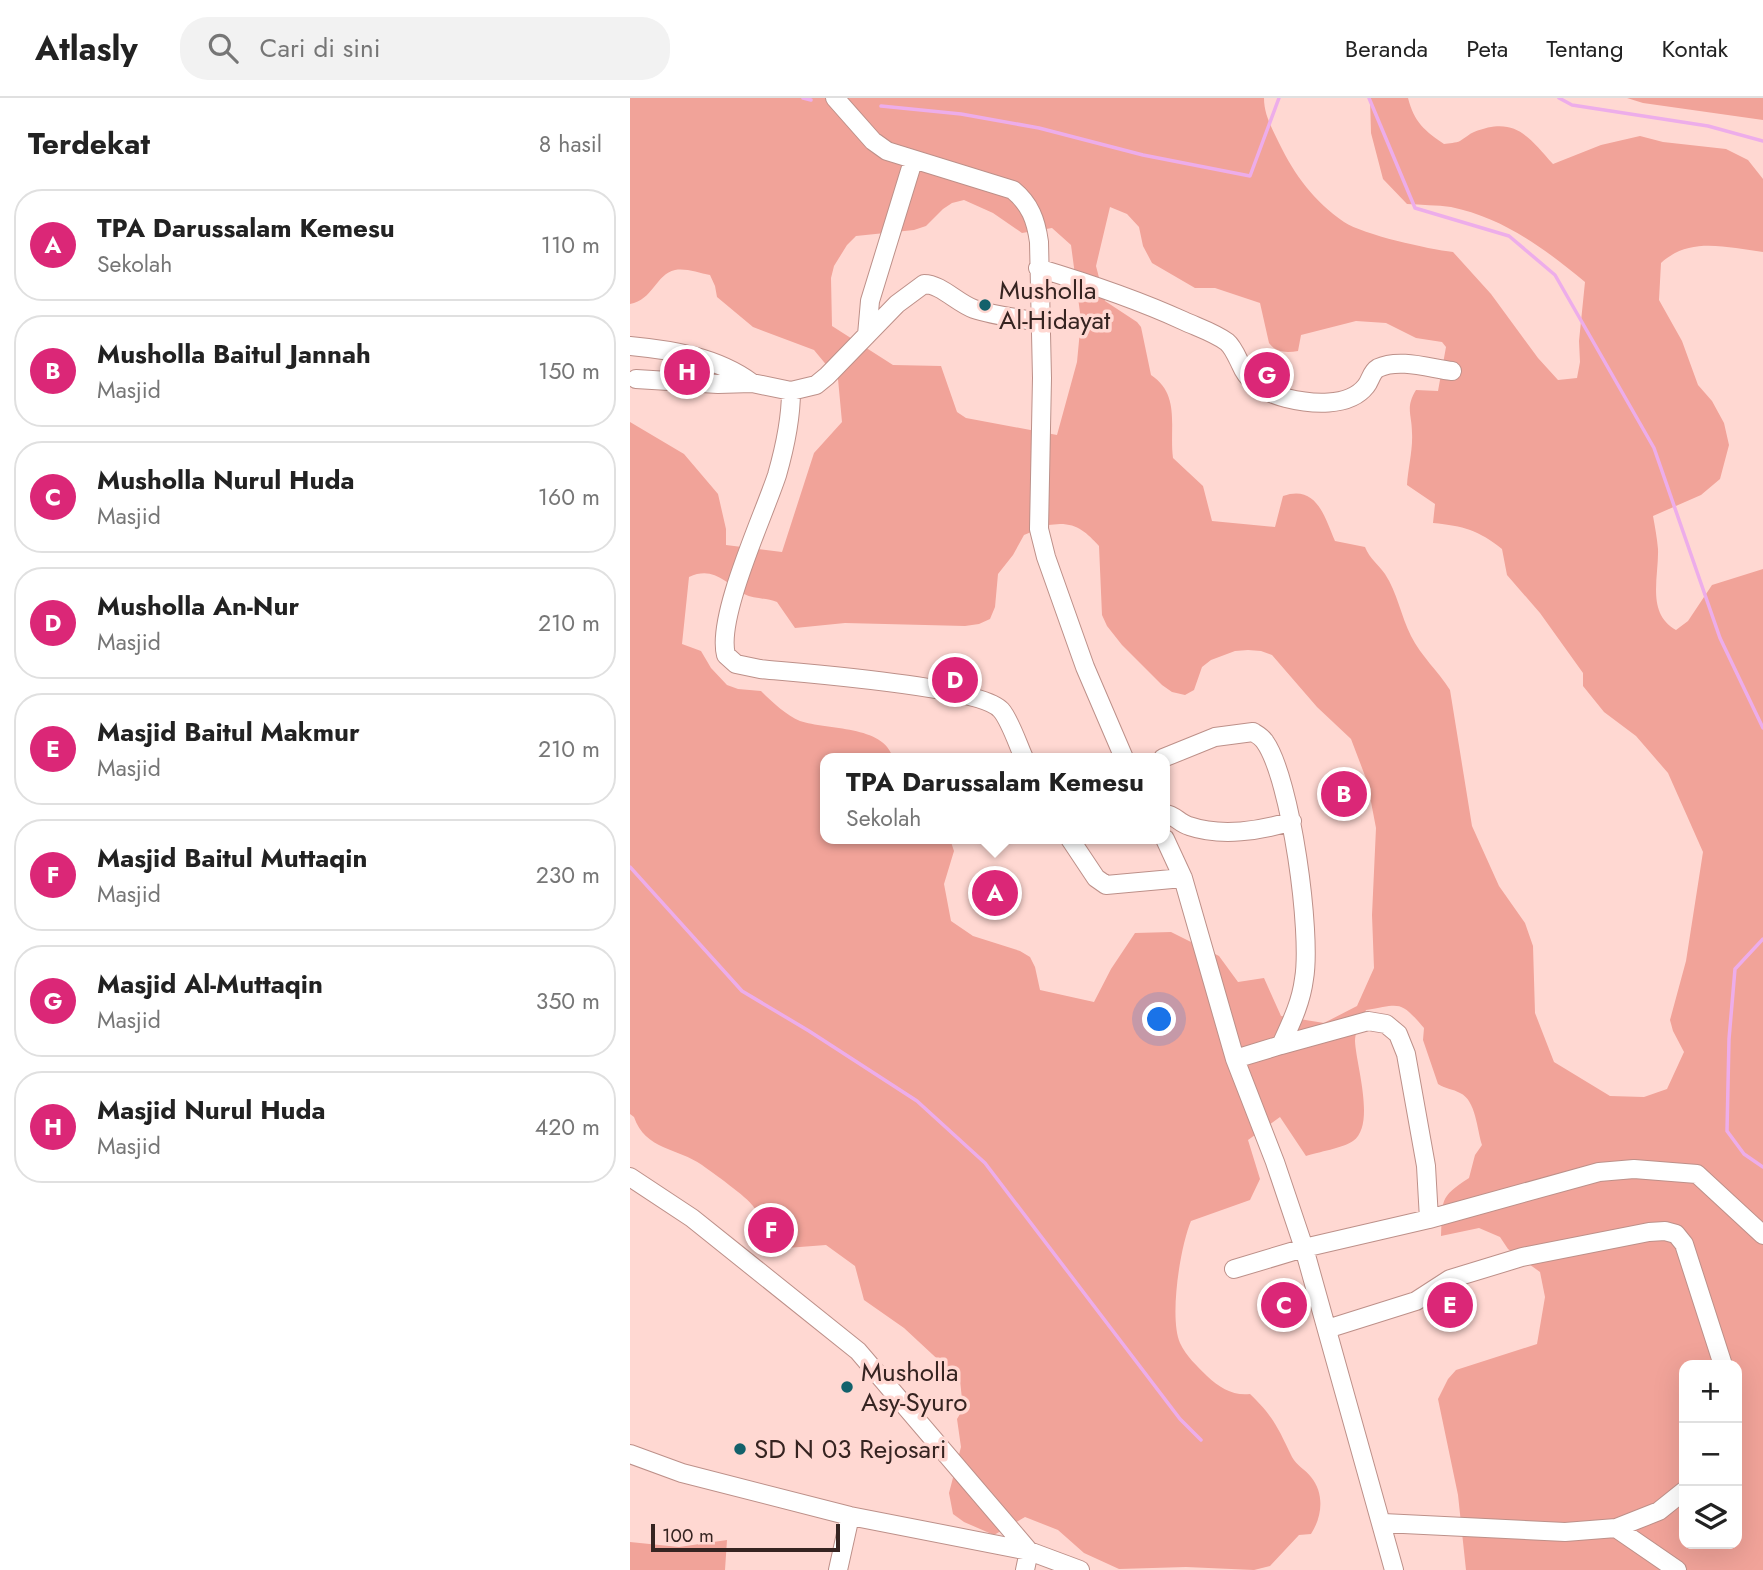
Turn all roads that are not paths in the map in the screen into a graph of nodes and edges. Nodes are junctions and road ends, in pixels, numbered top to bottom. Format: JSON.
{"nodes":[{"id":1,"x":835,"y":98,"type":"edge"},
{"id":2,"x":913,"y":161,"type":"junction"},
{"id":3,"x":1038,"y":268,"type":"junction"},
{"id":4,"x":1040,"y":322,"type":"junction"},
{"id":5,"x":867,"y":335,"type":"junction"},
{"id":6,"x":630,"y":346,"type":"edge"},
{"id":7,"x":1451,"y":371,"type":"dead end"},
{"id":8,"x":636,"y":379,"type":"dead end"},
{"id":9,"x":752,"y":383,"type":"junction"},
{"id":10,"x":792,"y":391,"type":"junction"},
{"id":11,"x":1022,"y":753,"type":"edge"},
{"id":12,"x":1122,"y":753,"type":"edge"},
{"id":13,"x":1170,"y":755,"type":"edge"},
{"id":14,"x":1170,"y":816,"type":"edge"},
{"id":15,"x":1292,"y":821,"type":"junction"},
{"id":16,"x":1073,"y":844,"type":"edge"},
{"id":17,"x":1167,"y":844,"type":"edge"},
{"id":18,"x":1183,"y":878,"type":"junction"},
{"id":19,"x":1281,"y":1045,"type":"junction"},
{"id":20,"x":1235,"y":1059,"type":"junction"},
{"id":21,"x":630,"y":1177,"type":"edge"},
{"id":22,"x":1429,"y":1219,"type":"junction"},
{"id":23,"x":1763,"y":1235,"type":"edge"},
{"id":24,"x":1304,"y":1248,"type":"junction"},
{"id":25,"x":1234,"y":1269,"type":"dead end"},
{"id":26,"x":1327,"y":1329,"type":"junction"},
{"id":27,"x":1721,"y":1360,"type":"edge"},
{"id":28,"x":630,"y":1454,"type":"edge"},
{"id":29,"x":1679,"y":1495,"type":"edge"},
{"id":30,"x":850,"y":1516,"type":"junction"},
{"id":31,"x":1383,"y":1522,"type":"junction"},
{"id":32,"x":1616,"y":1528,"type":"junction"},
{"id":33,"x":1029,"y":1550,"type":"junction"},
{"id":34,"x":838,"y":1570,"type":"edge"},
{"id":35,"x":1025,"y":1570,"type":"edge"},
{"id":36,"x":1080,"y":1570,"type":"edge"},
{"id":37,"x":1394,"y":1570,"type":"edge"},
{"id":38,"x":1677,"y":1570,"type":"edge"}],
"edges":[{"from":1,"to":2,"type":"street"},
{"from":2,"to":3,"type":"street"},
{"from":2,"to":5,"type":"street"},
{"from":3,"to":4,"type":"street"},
{"from":3,"to":7,"type":"street"},
{"from":4,"to":5,"type":"street"},
{"from":4,"to":12,"type":"street"},
{"from":5,"to":10,"type":"street"},
{"from":6,"to":9,"type":"street"},
{"from":8,"to":9,"type":"street"},
{"from":9,"to":10,"type":"street"},
{"from":10,"to":11,"type":"street"},
{"from":13,"to":15,"type":"street"},
{"from":14,"to":15,"type":"street"},
{"from":15,"to":19,"type":"street"},
{"from":16,"to":18,"type":"street"},
{"from":17,"to":18,"type":"street"},
{"from":18,"to":20,"type":"street"},
{"from":19,"to":20,"type":"street"},
{"from":19,"to":22,"type":"street"},
{"from":20,"to":24,"type":"street"},
{"from":21,"to":33,"type":"street"},
{"from":22,"to":23,"type":"street"},
{"from":22,"to":24,"type":"street"},
{"from":24,"to":25,"type":"street"},
{"from":24,"to":26,"type":"street"},
{"from":26,"to":27,"type":"street"},
{"from":26,"to":31,"type":"street"},
{"from":28,"to":30,"type":"street"},
{"from":29,"to":32,"type":"street"},
{"from":30,"to":33,"type":"street"},
{"from":30,"to":34,"type":"street"},
{"from":31,"to":32,"type":"street"},
{"from":31,"to":37,"type":"street"},
{"from":32,"to":38,"type":"street"},
{"from":33,"to":35,"type":"street"},
{"from":33,"to":36,"type":"street"}]}
